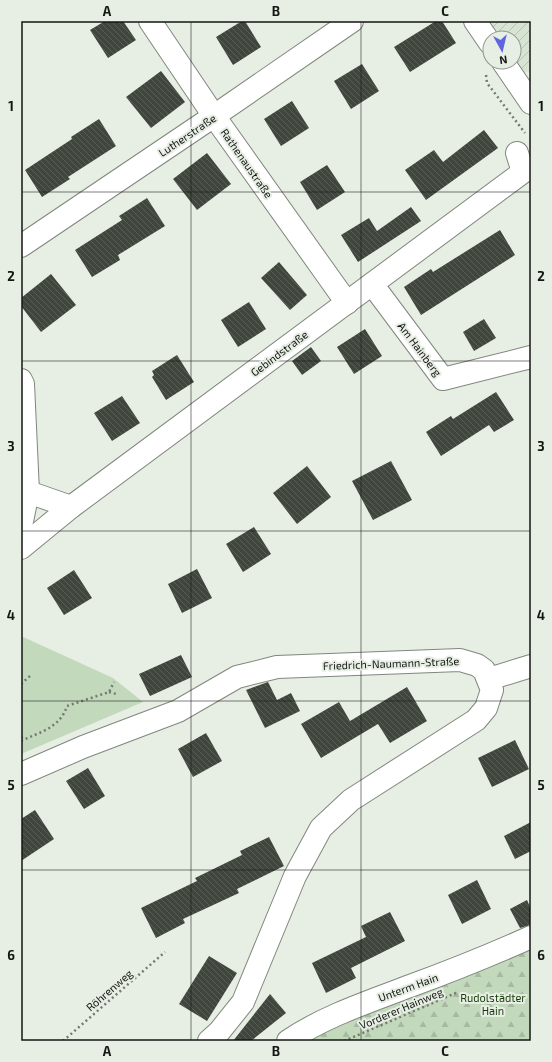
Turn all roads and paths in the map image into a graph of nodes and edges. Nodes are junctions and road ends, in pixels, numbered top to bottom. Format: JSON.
{"nodes":[{"id":1,"x":150,"y":21,"type":"edge"},
{"id":2,"x":352,"y":21,"type":"edge"},
{"id":3,"x":475,"y":21,"type":"edge"},
{"id":4,"x":482,"y":31,"type":"edge"},
{"id":5,"x":508,"y":70,"type":"edge"},
{"id":6,"x":487,"y":83,"type":"dead end"},
{"id":7,"x":531,"y":103,"type":"edge"},
{"id":8,"x":214,"y":116,"type":"junction"},
{"id":9,"x":522,"y":144,"type":"joint"},
{"id":10,"x":21,"y":246,"type":"edge"},
{"id":11,"x":372,"y":284,"type":"junction"},
{"id":12,"x":346,"y":303,"type":"junction"},
{"id":13,"x":531,"y":357,"type":"edge"},
{"id":14,"x":21,"y":380,"type":"edge"},
{"id":15,"x":28,"y":492,"type":"junction"},
{"id":16,"x":71,"y":507,"type":"junction"},
{"id":17,"x":21,"y":526,"type":"edge"},
{"id":18,"x":21,"y":548,"type":"edge"},
{"id":19,"x":531,"y":666,"type":"edge"},
{"id":20,"x":30,"y":676,"type":"dead end"},
{"id":21,"x":489,"y":679,"type":"junction"},
{"id":22,"x":114,"y":682,"type":"dead end"},
{"id":23,"x":21,"y":684,"type":"edge"},
{"id":24,"x":109,"y":692,"type":"junction"},
{"id":25,"x":116,"y":694,"type":"dead end"},
{"id":26,"x":21,"y":737,"type":"edge"},
{"id":27,"x":23,"y":740,"type":"edge"},
{"id":28,"x":21,"y":774,"type":"edge"},
{"id":29,"x":531,"y":937,"type":"edge"},
{"id":30,"x":166,"y":952,"type":"dead end"},
{"id":31,"x":459,"y":991,"type":"dead end"},
{"id":32,"x":63,"y":1041,"type":"edge"},
{"id":33,"x":209,"y":1041,"type":"edge"},
{"id":34,"x":288,"y":1041,"type":"edge"},
{"id":35,"x":344,"y":1041,"type":"edge"}],
"edges":[{"from":1,"to":8,"type":"street","name":"Rathenaustraße"},
{"from":2,"to":8,"type":"street","name":"Lutherstraße"},
{"from":3,"to":4,"type":"street"},
{"from":5,"to":7,"type":"street"},
{"from":6,"to":9,"type":"path"},
{"from":8,"to":10,"type":"street","name":"Lutherstraße"},
{"from":8,"to":12,"type":"street","name":"Rathenaustraße"},
{"from":9,"to":11,"type":"street","name":"Gebindstraße"},
{"from":11,"to":12,"type":"street","name":"Gebindstraße"},
{"from":11,"to":13,"type":"street","name":"Am Hainberg"},
{"from":12,"to":16,"type":"street","name":"Gebindstraße"},
{"from":14,"to":15,"type":"street"},
{"from":15,"to":16,"type":"street"},
{"from":15,"to":17,"type":"street"},
{"from":16,"to":18,"type":"street","name":"Gebindstraße"},
{"from":19,"to":21,"type":"street"},
{"from":20,"to":23,"type":"path"},
{"from":21,"to":28,"type":"street","name":"Friedrich-Naumann-Straße"},
{"from":21,"to":33,"type":"street"},
{"from":22,"to":24,"type":"path"},
{"from":24,"to":25,"type":"path"},
{"from":24,"to":27,"type":"path"},
{"from":26,"to":27,"type":"path"},
{"from":29,"to":34,"type":"street","name":"Unterm Hain"},
{"from":30,"to":32,"type":"path","name":"Röhrenweg"},
{"from":31,"to":35,"type":"path","name":"Vorderer Hainweg"}]}
